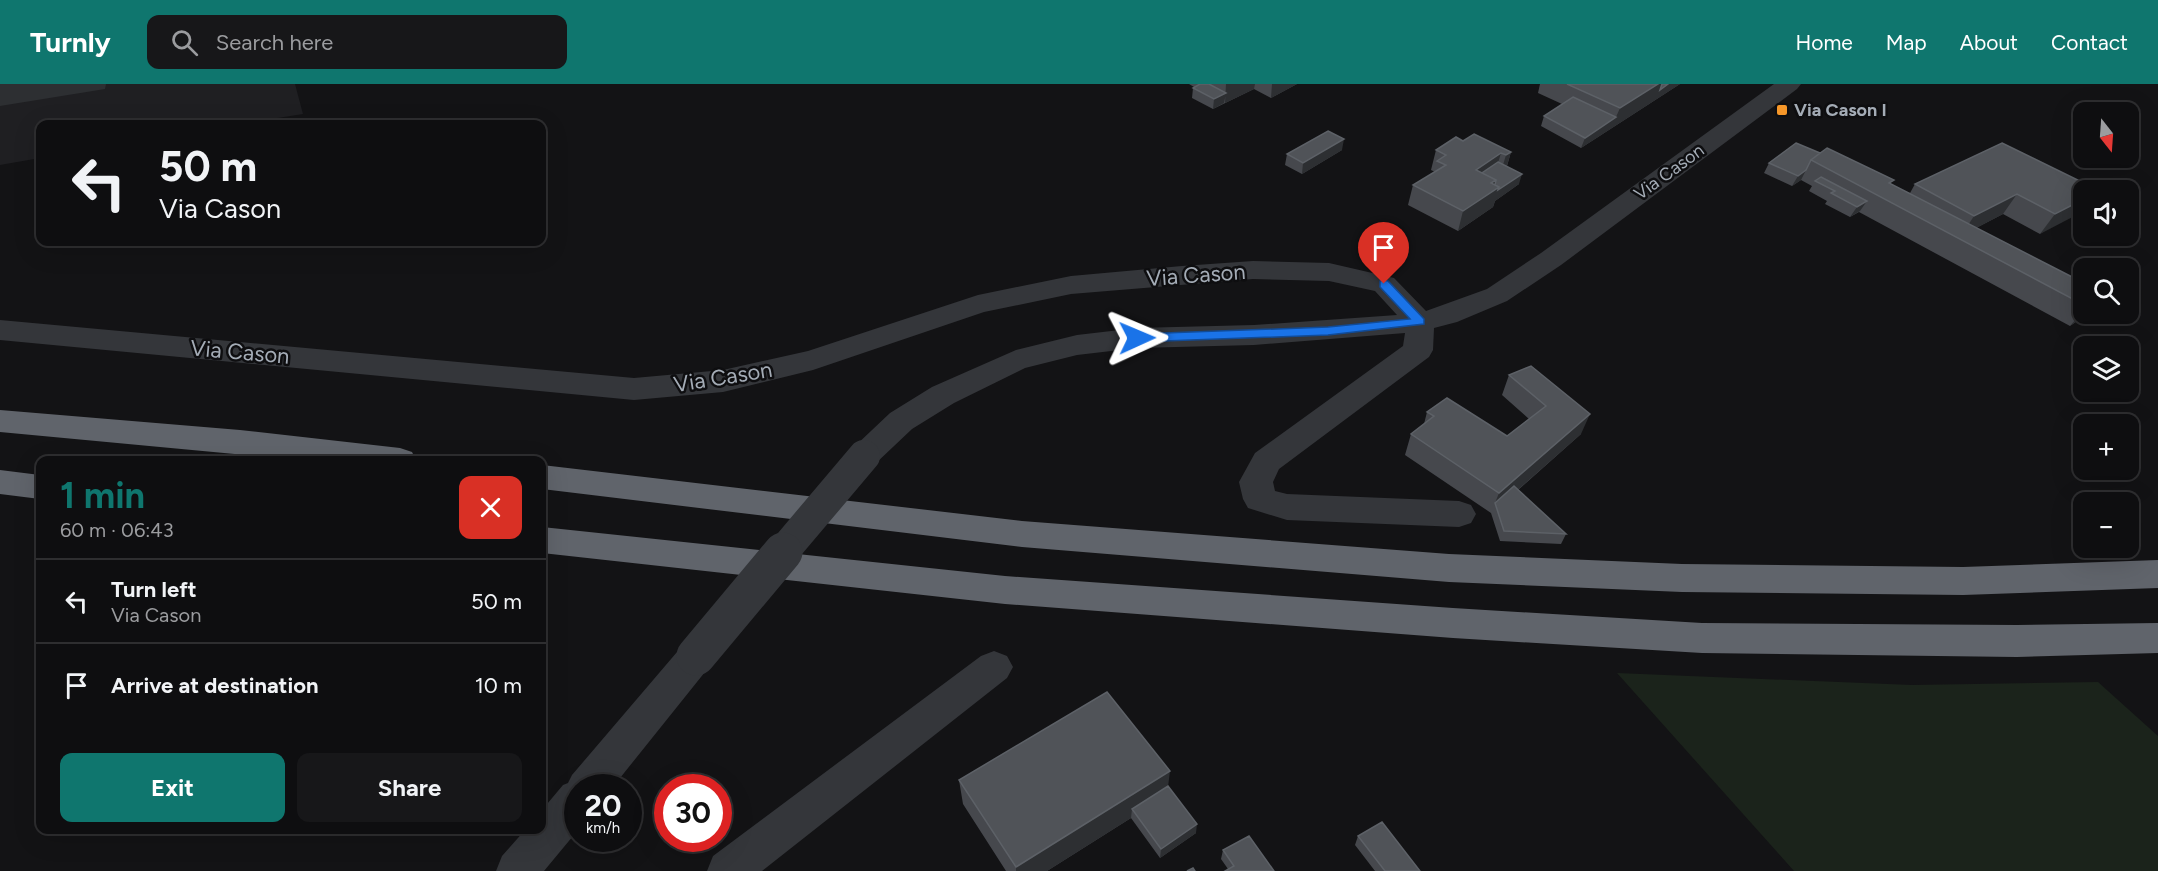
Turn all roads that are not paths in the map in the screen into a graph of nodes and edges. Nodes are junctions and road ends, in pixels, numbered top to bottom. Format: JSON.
{"nodes":[{"id":1,"x":1789,"y":84,"type":"edge"},
{"id":2,"x":1420,"y":322,"type":"junction"},
{"id":3,"x":0,"y":330,"type":"edge"},
{"id":4,"x":0,"y":421,"type":"edge"},
{"id":5,"x":364,"y":456,"type":"edge"},
{"id":6,"x":546,"y":477,"type":"edge"},
{"id":7,"x":0,"y":482,"type":"edge"},
{"id":8,"x":36,"y":486,"type":"edge"},
{"id":9,"x":1459,"y":514,"type":"dead end"},
{"id":10,"x":546,"y":540,"type":"edge"},
{"id":11,"x":2158,"y":574,"type":"edge"},
{"id":12,"x":2158,"y":638,"type":"edge"},
{"id":13,"x":994,"y":667,"type":"dead end"},
{"id":14,"x":598,"y":774,"type":"edge"},
{"id":15,"x":564,"y":815,"type":"edge"},
{"id":16,"x":517,"y":871,"type":"edge"},
{"id":17,"x":728,"y":871,"type":"edge"}],
"edges":[{"from":1,"to":2,"type":"street","name":"Via Cason"},
{"from":2,"to":3,"type":"street","name":"Via Cason"},
{"from":2,"to":9,"type":"street"},
{"from":2,"to":14,"type":"street","name":"Via Cason","bridge":true},
{"from":4,"to":5,"type":"highway"},
{"from":6,"to":11,"type":"highway"},
{"from":7,"to":8,"type":"highway"},
{"from":10,"to":12,"type":"highway"},
{"from":13,"to":17,"type":"street"},
{"from":15,"to":16,"type":"street"}]}
